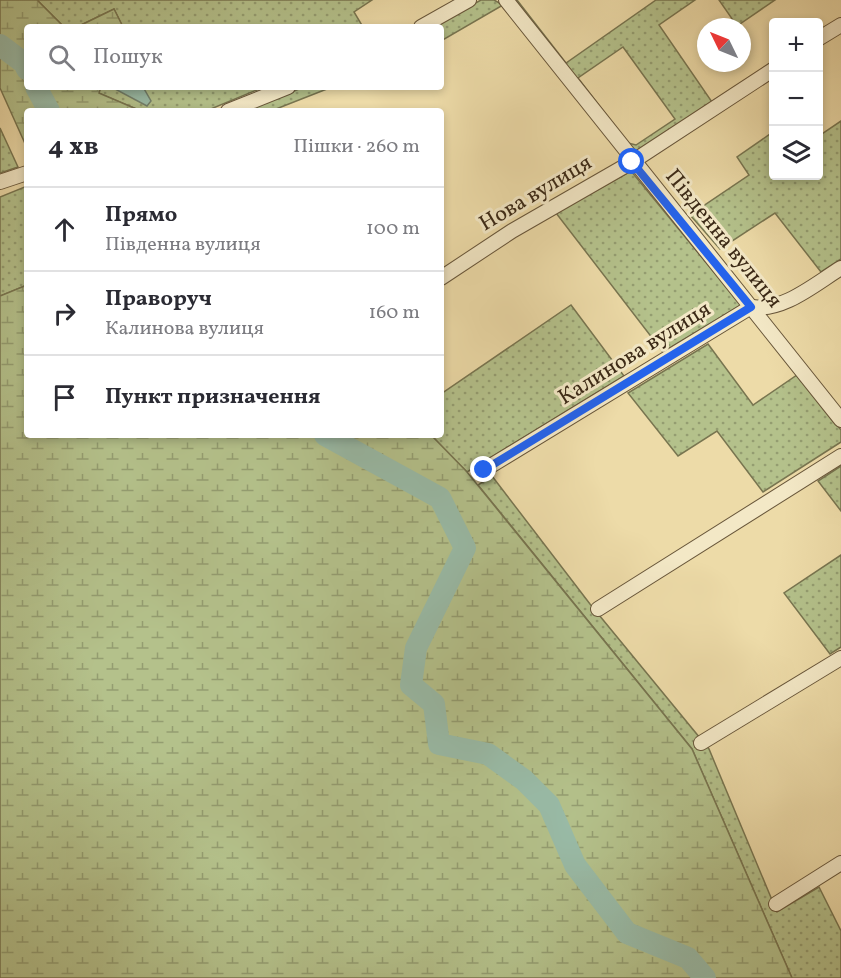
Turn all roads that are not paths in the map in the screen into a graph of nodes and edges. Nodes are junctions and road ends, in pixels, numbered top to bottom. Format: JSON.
{"nodes":[{"id":1,"x":470,"y":0,"type":"edge"},
{"id":2,"x":506,"y":0,"type":"edge"},
{"id":3,"x":426,"y":24,"type":"edge"},
{"id":4,"x":841,"y":25,"type":"edge"},
{"id":5,"x":823,"y":36,"type":"edge"},
{"id":6,"x":769,"y":72,"type":"edge"},
{"id":7,"x":280,"y":90,"type":"edge"},
{"id":8,"x":236,"y":108,"type":"edge"},
{"id":9,"x":632,"y":162,"type":"junction"},
{"id":10,"x":24,"y":174,"type":"edge"},
{"id":11,"x":0,"y":182,"type":"edge"},
{"id":12,"x":841,"y":268,"type":"edge"},
{"id":13,"x":444,"y":276,"type":"edge"},
{"id":14,"x":751,"y":307,"type":"junction"},
{"id":15,"x":841,"y":420,"type":"edge"},
{"id":16,"x":841,"y":456,"type":"edge"},
{"id":17,"x":484,"y":470,"type":"dead end"},
{"id":18,"x":598,"y":609,"type":"dead end"},
{"id":19,"x":841,"y":658,"type":"edge"},
{"id":20,"x":700,"y":743,"type":"dead end"},
{"id":21,"x":841,"y":863,"type":"edge"},
{"id":22,"x":776,"y":904,"type":"dead end"}],
"edges":[{"from":1,"to":3,"type":"street"},
{"from":2,"to":9,"type":"street","name":"Південна вулиця"},
{"from":4,"to":5,"type":"street"},
{"from":6,"to":9,"type":"street","name":"Нова вулиця"},
{"from":7,"to":8,"type":"street"},
{"from":9,"to":13,"type":"street","name":"Нова вулиця"},
{"from":9,"to":14,"type":"street","name":"Південна вулиця"},
{"from":10,"to":11,"type":"street"},
{"from":12,"to":14,"type":"street","name":"Калинова вулиця"},
{"from":14,"to":15,"type":"street","name":"Південна вулиця"},
{"from":14,"to":17,"type":"street","name":"Калинова вулиця"},
{"from":16,"to":18,"type":"street"},
{"from":19,"to":20,"type":"street"},
{"from":21,"to":22,"type":"street"}]}
